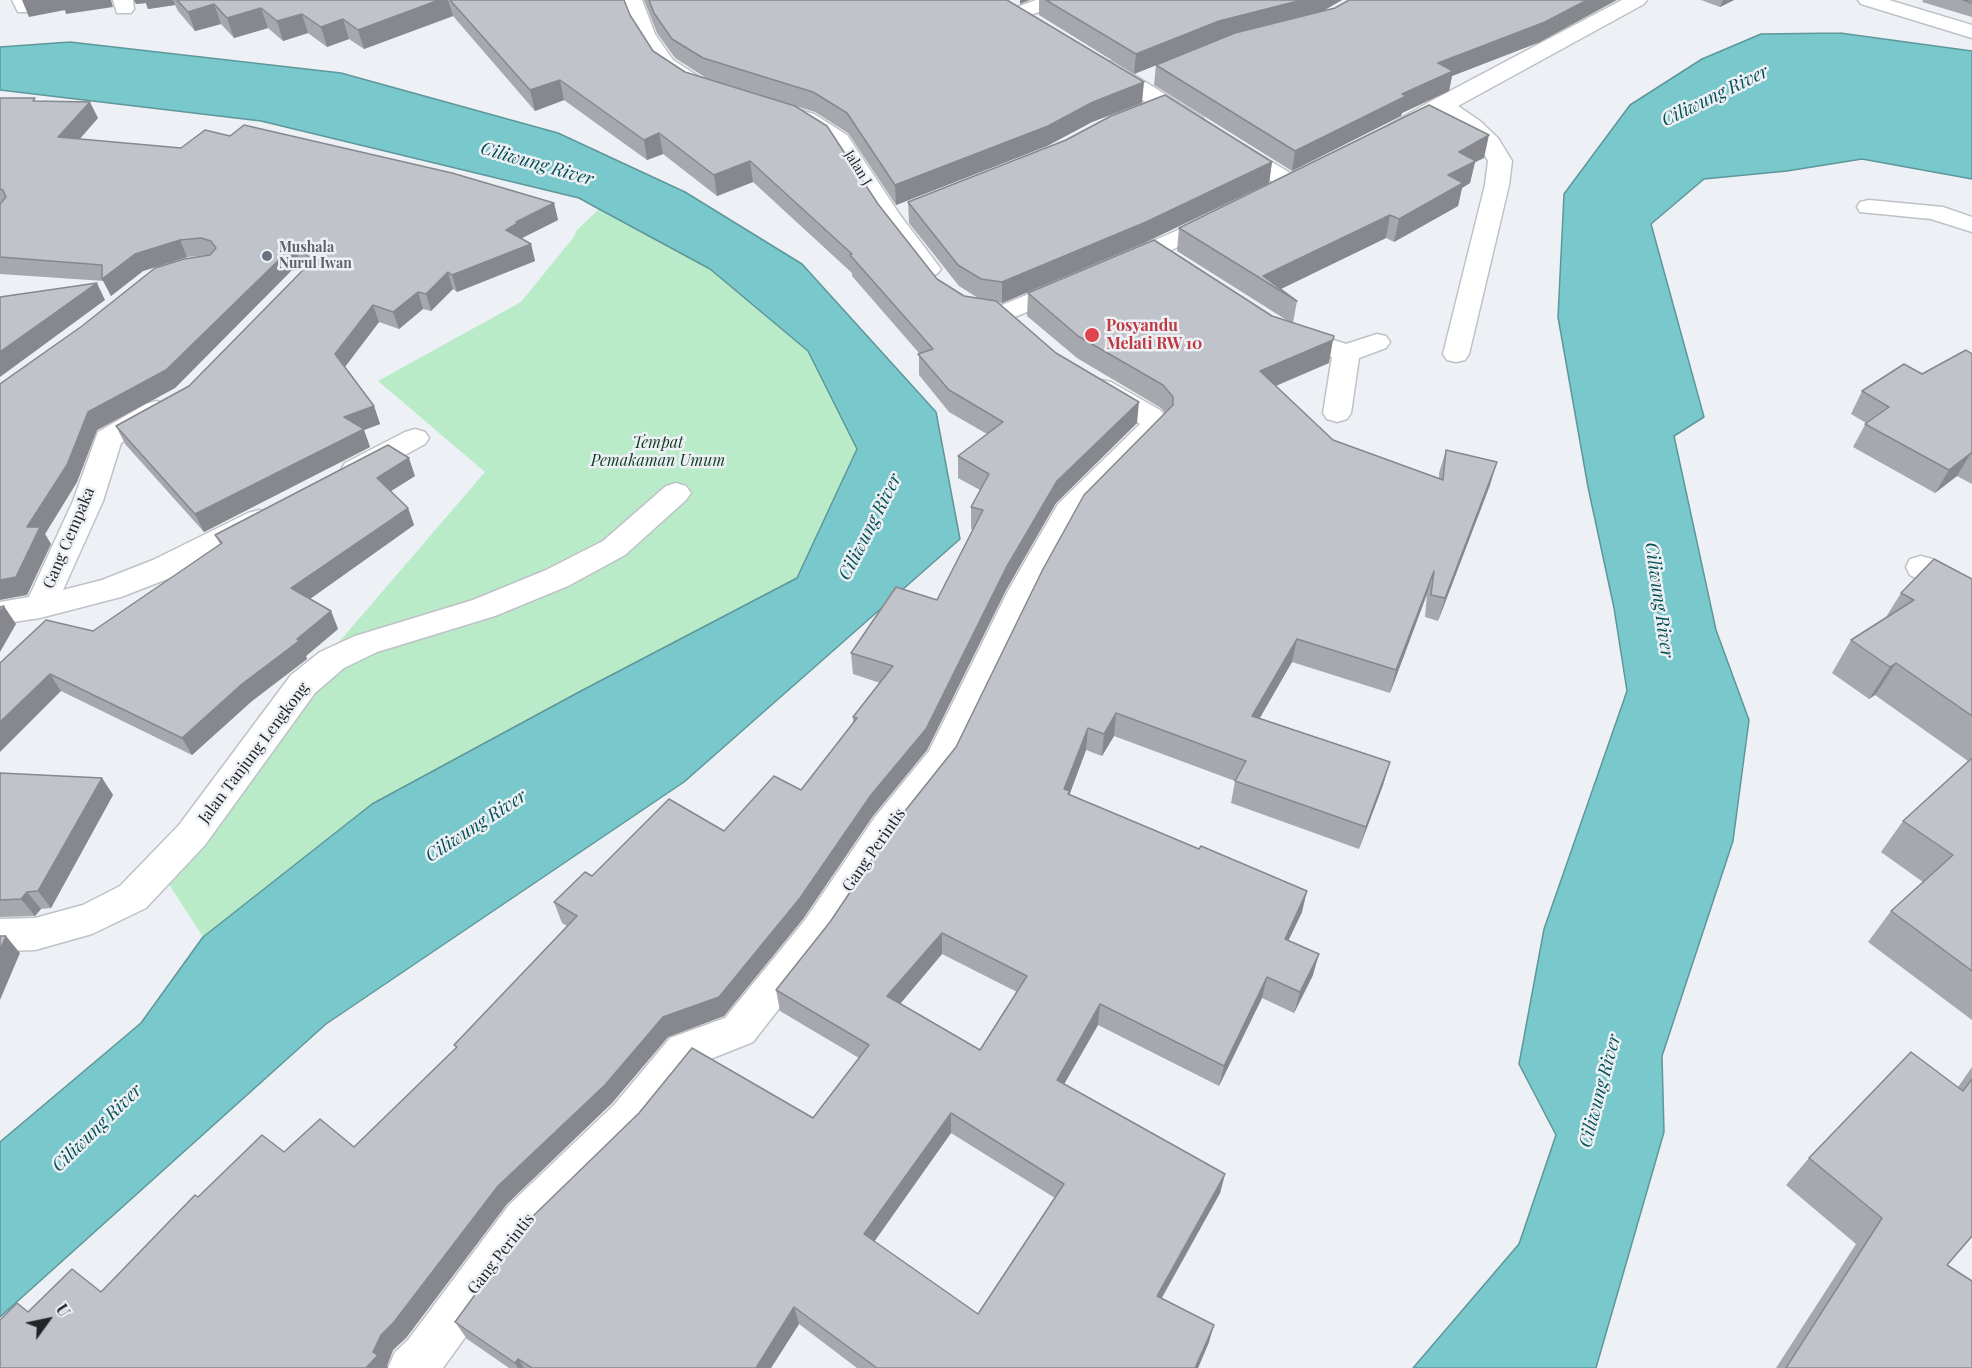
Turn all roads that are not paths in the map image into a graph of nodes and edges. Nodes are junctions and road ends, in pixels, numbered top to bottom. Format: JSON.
{"nodes":[{"id":1,"x":632,"y":0,"type":"edge"},
{"id":2,"x":996,"y":0,"type":"edge"},
{"id":3,"x":1055,"y":0,"type":"edge"},
{"id":4,"x":1636,"y":0,"type":"edge"},
{"id":5,"x":1868,"y":0,"type":"edge"},
{"id":6,"x":1016,"y":14,"type":"junction"},
{"id":7,"x":1036,"y":25,"type":"edge"},
{"id":8,"x":1972,"y":32,"type":"edge"},
{"id":9,"x":1084,"y":55,"type":"edge"},
{"id":10,"x":1154,"y":76,"type":"edge"},
{"id":11,"x":1133,"y":84,"type":"junction"},
{"id":12,"x":717,"y":91,"type":"edge"},
{"id":13,"x":1441,"y":105,"type":"junction"},
{"id":14,"x":776,"y":110,"type":"edge"},
{"id":15,"x":1379,"y":140,"type":"edge"},
{"id":16,"x":1266,"y":194,"type":"edge"},
{"id":17,"x":1869,"y":207,"type":"dead end"},
{"id":18,"x":1238,"y":209,"type":"edge"},
{"id":19,"x":1972,"y":225,"type":"edge"},
{"id":20,"x":1005,"y":313,"type":"junction"},
{"id":21,"x":1268,"y":334,"type":"edge"},
{"id":22,"x":1031,"y":336,"type":"edge"},
{"id":23,"x":1377,"y":342,"type":"dead end"},
{"id":24,"x":1346,"y":353,"type":"junction"},
{"id":25,"x":1456,"y":354,"type":"dead end"},
{"id":26,"x":1076,"y":372,"type":"edge"},
{"id":27,"x":176,"y":402,"type":"edge"},
{"id":28,"x":1337,"y":413,"type":"dead end"},
{"id":29,"x":415,"y":438,"type":"dead end"},
{"id":30,"x":334,"y":481,"type":"edge"},
{"id":31,"x":676,"y":493,"type":"dead end"},
{"id":32,"x":284,"y":507,"type":"edge"},
{"id":33,"x":1921,"y":567,"type":"dead end"},
{"id":34,"x":1972,"y":594,"type":"edge"},
{"id":35,"x":40,"y":607,"type":"junction"},
{"id":36,"x":0,"y":613,"type":"edge"},
{"id":37,"x":0,"y":935,"type":"edge"},
{"id":38,"x":411,"y":1368,"type":"edge"}],
"edges":[{"from":1,"to":12,"type":"street"},
{"from":2,"to":6,"type":"street"},
{"from":3,"to":6,"type":"street"},
{"from":4,"to":13,"type":"street"},
{"from":5,"to":8,"type":"street"},
{"from":6,"to":7,"type":"street"},
{"from":9,"to":11,"type":"street"},
{"from":10,"to":11,"type":"street"},
{"from":11,"to":16,"type":"street"},
{"from":13,"to":15,"type":"street"},
{"from":13,"to":25,"type":"street"},
{"from":14,"to":20,"type":"street","name":"Jalan J"},
{"from":17,"to":19,"type":"street"},
{"from":18,"to":20,"type":"street"},
{"from":20,"to":22,"type":"street"},
{"from":21,"to":24,"type":"street"},
{"from":23,"to":24,"type":"street"},
{"from":24,"to":28,"type":"street"},
{"from":26,"to":38,"type":"street","name":"Gang Perintis"},
{"from":27,"to":35,"type":"street","name":"Gang Cempaka"},
{"from":29,"to":30,"type":"street"},
{"from":31,"to":37,"type":"street","name":"Jalan Tanjung Lengkong"},
{"from":32,"to":35,"type":"street"},
{"from":33,"to":34,"type":"street"},
{"from":35,"to":36,"type":"street"}]}
